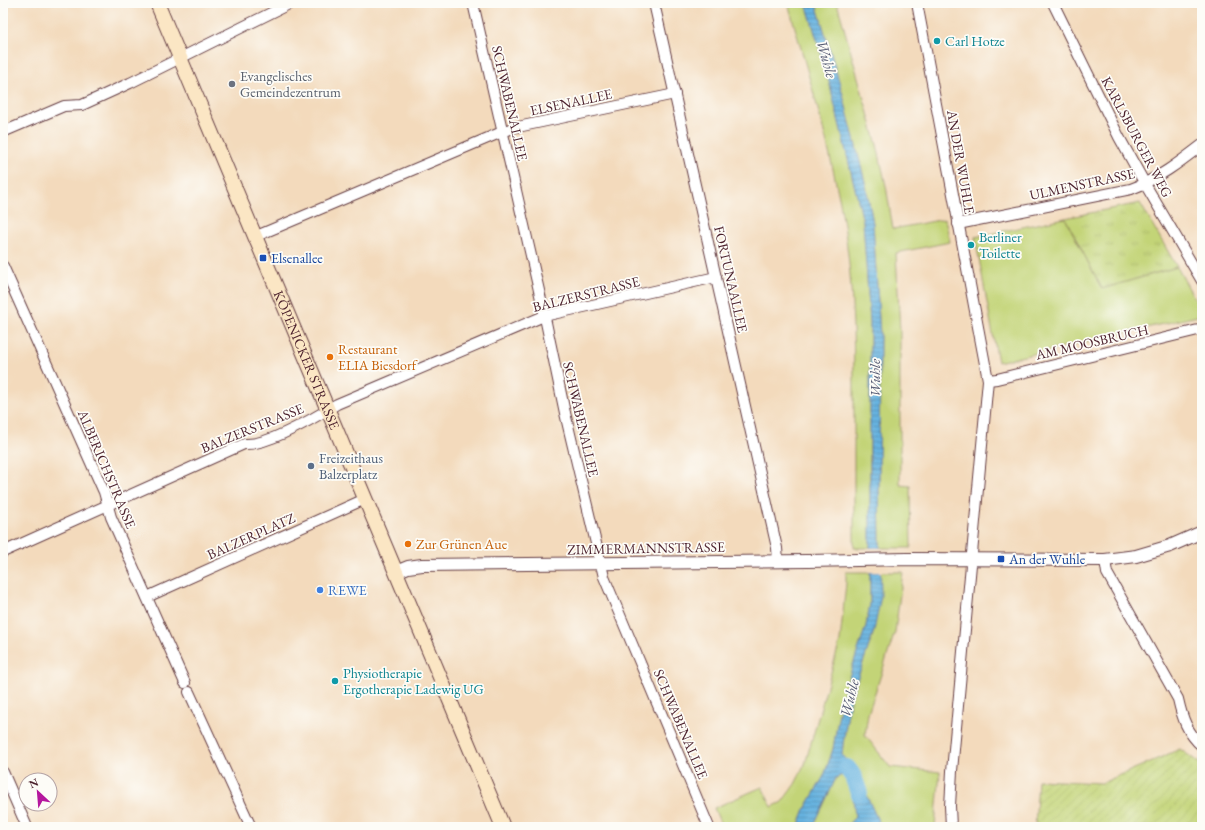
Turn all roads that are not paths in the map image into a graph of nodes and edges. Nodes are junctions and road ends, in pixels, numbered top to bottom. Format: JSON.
{"nodes":[{"id":1,"x":157,"y":3,"type":"edge"},
{"id":2,"x":291,"y":3,"type":"edge"},
{"id":3,"x":473,"y":3,"type":"edge"},
{"id":4,"x":654,"y":3,"type":"edge"},
{"id":5,"x":918,"y":3,"type":"edge"},
{"id":6,"x":1053,"y":3,"type":"edge"},
{"id":7,"x":179,"y":59,"type":"junction"},
{"id":8,"x":675,"y":94,"type":"junction"},
{"id":9,"x":3,"y":132,"type":"edge"},
{"id":10,"x":502,"y":132,"type":"junction"},
{"id":11,"x":1202,"y":145,"type":"edge"},
{"id":12,"x":1145,"y":184,"type":"junction"},
{"id":13,"x":958,"y":224,"type":"junction"},
{"id":14,"x":254,"y":236,"type":"junction"},
{"id":15,"x":3,"y":266,"type":"edge"},
{"id":16,"x":716,"y":278,"type":"junction"},
{"id":17,"x":1202,"y":281,"type":"edge"},
{"id":18,"x":544,"y":316,"type":"junction"},
{"id":19,"x":1202,"y":329,"type":"edge"},
{"id":20,"x":988,"y":380,"type":"junction"},
{"id":21,"x":327,"y":410,"type":"junction"},
{"id":22,"x":365,"y":500,"type":"junction"},
{"id":23,"x":108,"y":505,"type":"junction"},
{"id":24,"x":1202,"y":532,"type":"edge"},
{"id":25,"x":3,"y":552,"type":"edge"},
{"id":26,"x":972,"y":559,"type":"junction"},
{"id":27,"x":1105,"y":560,"type":"junction"},
{"id":28,"x":778,"y":561,"type":"junction"},
{"id":29,"x":601,"y":563,"type":"junction"},
{"id":30,"x":396,"y":572,"type":"junction"},
{"id":31,"x":147,"y":597,"type":"junction"},
{"id":32,"x":1202,"y":746,"type":"edge"},
{"id":33,"x":3,"y":772,"type":"edge"},
{"id":34,"x":27,"y":827,"type":"edge"},
{"id":35,"x":251,"y":827,"type":"edge"},
{"id":36,"x":503,"y":827,"type":"edge"},
{"id":37,"x":709,"y":827,"type":"edge"},
{"id":38,"x":951,"y":827,"type":"edge"}],
"edges":[{"from":1,"to":7,"type":"main road","name":"KÖPENICKER STRASSE"},
{"from":2,"to":7,"type":"street"},
{"from":3,"to":10,"type":"street","name":"SCHWABENALLEE"},
{"from":4,"to":8,"type":"street","name":"FORTUNAALLEE"},
{"from":5,"to":13,"type":"street","name":"AN DER WUHLE"},
{"from":6,"to":12,"type":"street","name":"KARLSBURGER WEG"},
{"from":7,"to":9,"type":"street"},
{"from":7,"to":14,"type":"main road","name":"KÖPENICKER STRASSE"},
{"from":8,"to":10,"type":"street","name":"ELSENALLEE"},
{"from":8,"to":16,"type":"street","name":"FORTUNAALLEE"},
{"from":10,"to":14,"type":"street","name":"ELSENALLEE"},
{"from":10,"to":18,"type":"street","name":"SCHWABENALLEE"},
{"from":11,"to":12,"type":"street","name":"ULMENSTRASSE"},
{"from":12,"to":13,"type":"street","name":"ULMENSTRASSE"},
{"from":12,"to":17,"type":"street","name":"KARLSBURGER WEG"},
{"from":13,"to":20,"type":"street","name":"AN DER WUHLE"},
{"from":14,"to":21,"type":"main road","name":"KÖPENICKER STRASSE"},
{"from":15,"to":23,"type":"street","name":"ALBERICHSTRASSE"},
{"from":16,"to":18,"type":"street","name":"BALZERSTRASSE"},
{"from":16,"to":28,"type":"street","name":"FORTUNAALLEE"},
{"from":18,"to":21,"type":"street","name":"BALZERSTRASSE"},
{"from":18,"to":29,"type":"street","name":"SCHWABENALLEE"},
{"from":19,"to":20,"type":"street","name":"AM MOOSBRUCH"},
{"from":20,"to":26,"type":"street","name":"AN DER WUHLE"},
{"from":21,"to":22,"type":"main road","name":"KÖPENICKER STRASSE"},
{"from":21,"to":23,"type":"street","name":"BALZERSTRASSE"},
{"from":22,"to":30,"type":"main road","name":"KÖPENICKER STRASSE"},
{"from":22,"to":31,"type":"street","name":"BALZERPLATZ"},
{"from":23,"to":25,"type":"street","name":"BALZERSTRASSE"},
{"from":23,"to":31,"type":"street","name":"ALBERICHSTRASSE"},
{"from":24,"to":27,"type":"street","name":"ZIMMERMANNSTRASSE"},
{"from":26,"to":27,"type":"street","name":"ZIMMERMANNSTRASSE"},
{"from":26,"to":28,"type":"street","name":"ZIMMERMANNSTRASSE"},
{"from":26,"to":38,"type":"street","name":"AN DER WUHLE"},
{"from":27,"to":32,"type":"street"},
{"from":28,"to":29,"type":"street","name":"ZIMMERMANNSTRASSE"},
{"from":29,"to":30,"type":"street","name":"ZIMMERMANNSTRASSE"},
{"from":29,"to":37,"type":"street","name":"SCHWABENALLEE"},
{"from":30,"to":36,"type":"main road","name":"KÖPENICKER STRASSE"},
{"from":31,"to":35,"type":"street","name":"ALBERICHSTRASSE"},
{"from":33,"to":34,"type":"street"}]}
